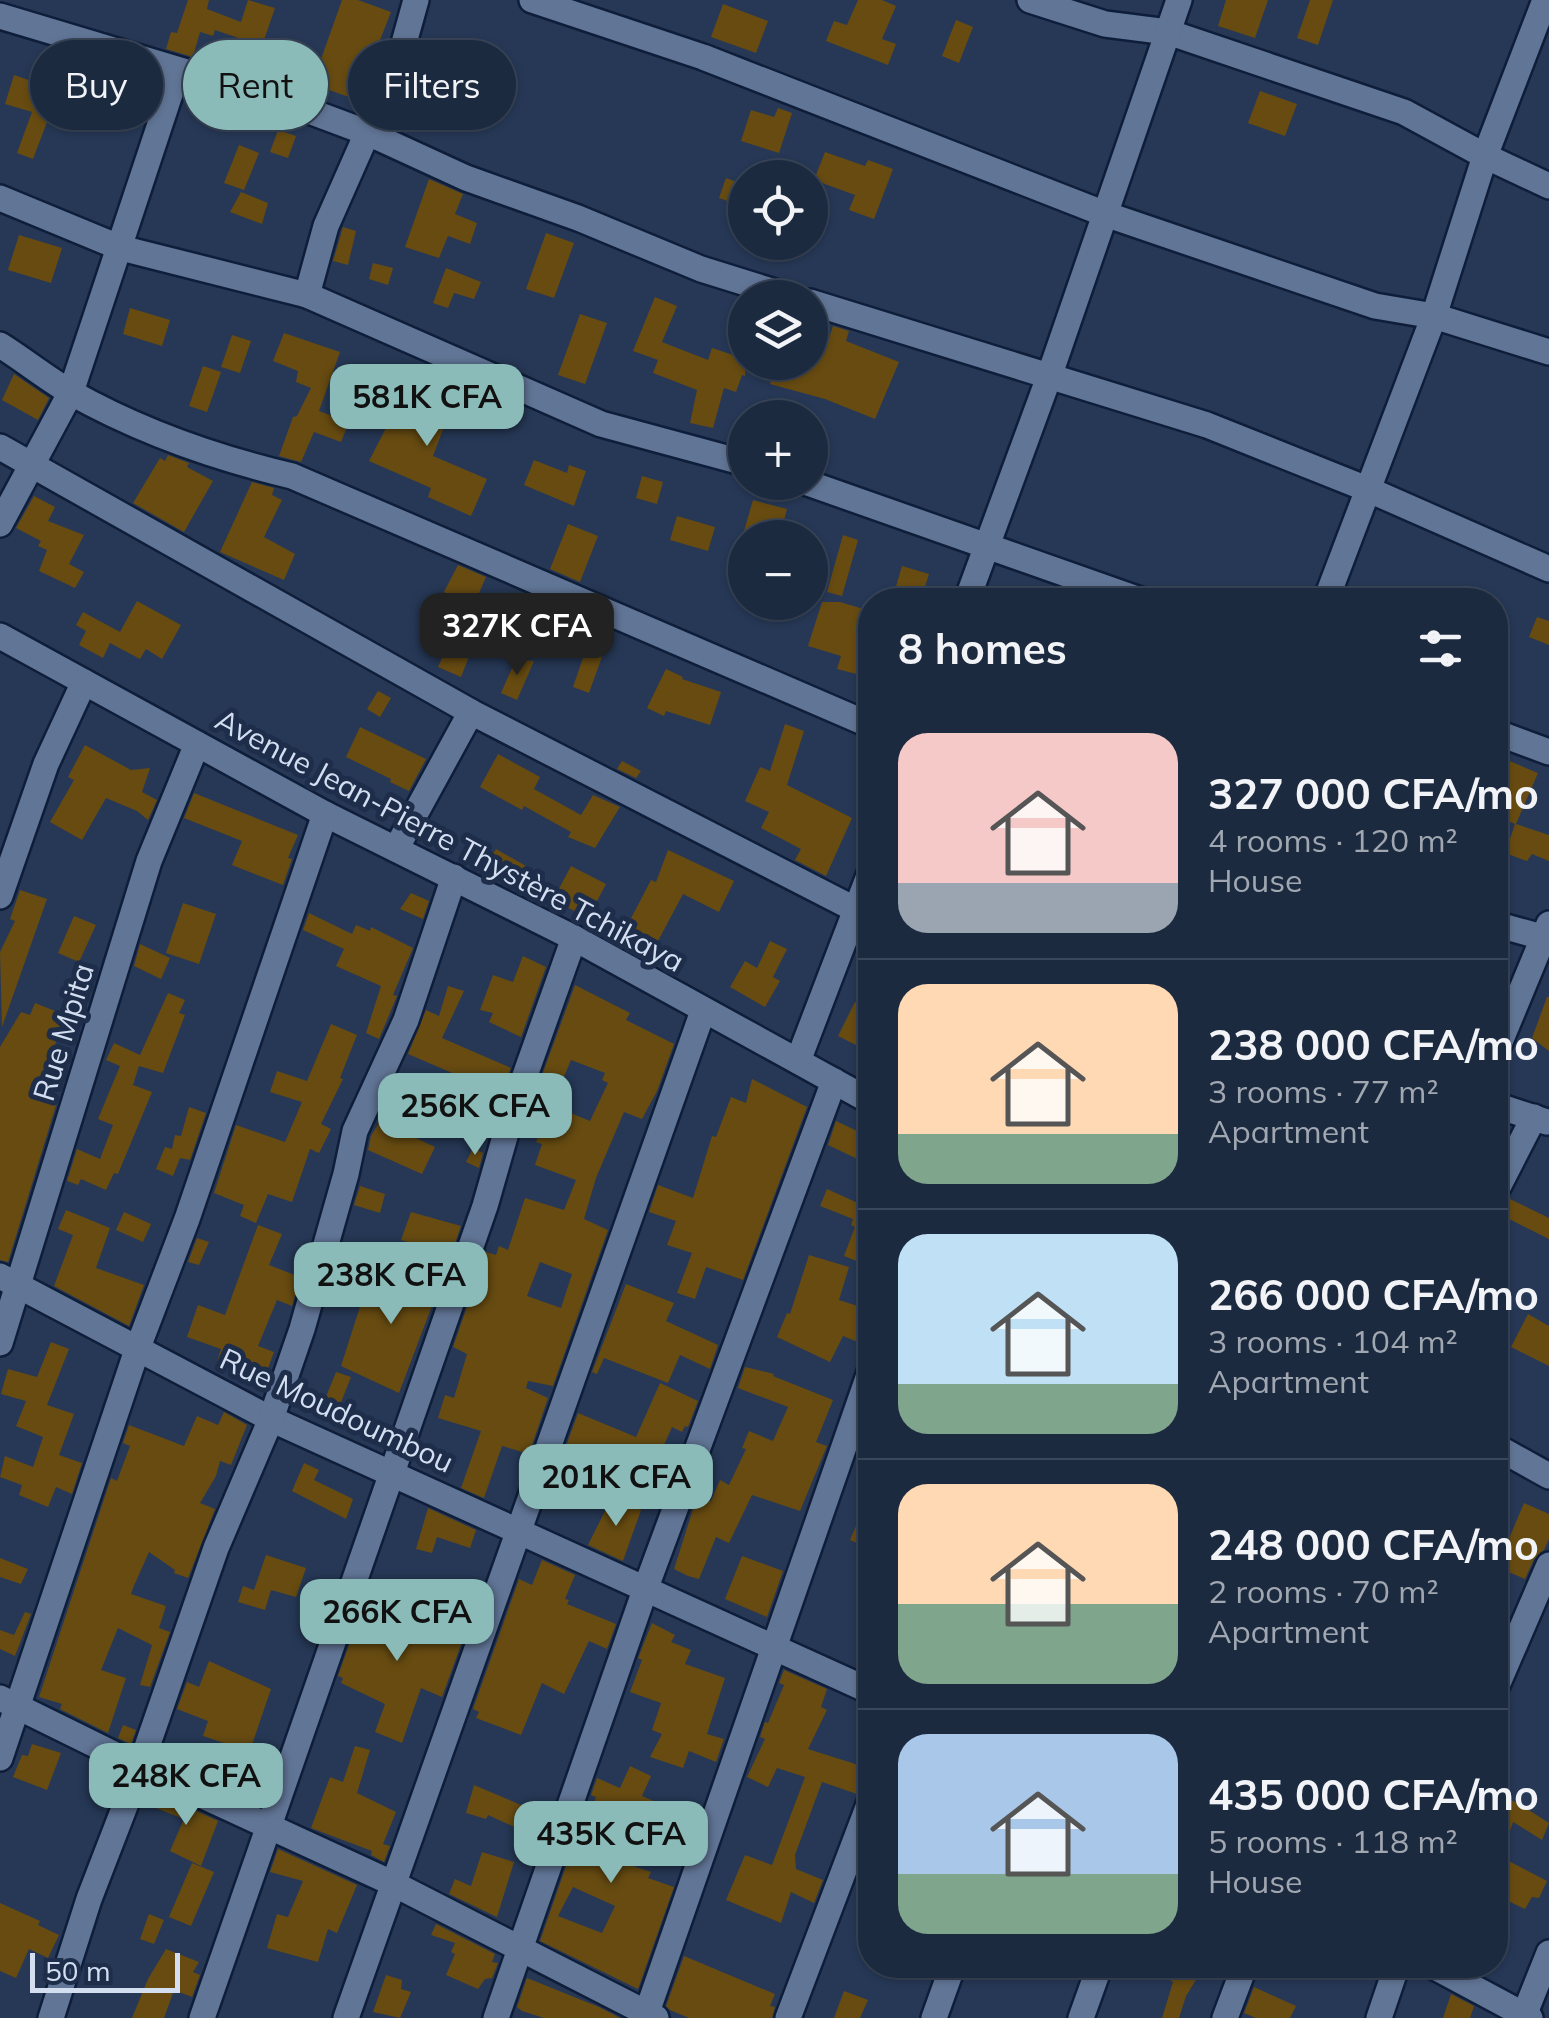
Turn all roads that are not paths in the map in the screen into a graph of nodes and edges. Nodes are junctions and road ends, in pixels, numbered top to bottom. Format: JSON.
{"nodes":[{"id":1,"x":416,"y":0,"type":"edge"},
{"id":2,"x":532,"y":0,"type":"edge"},
{"id":3,"x":1030,"y":0,"type":"edge"},
{"id":4,"x":1179,"y":0,"type":"edge"},
{"id":5,"x":1545,"y":0,"type":"edge"},
{"id":6,"x":0,"y":16,"type":"edge"},
{"id":7,"x":1168,"y":32,"type":"junction"},
{"id":8,"x":178,"y":70,"type":"junction"},
{"id":9,"x":368,"y":132,"type":"junction"},
{"id":10,"x":1485,"y":156,"type":"junction"},
{"id":11,"x":1549,"y":186,"type":"edge"},
{"id":12,"x":0,"y":198,"type":"edge"},
{"id":13,"x":1105,"y":214,"type":"junction"},
{"id":14,"x":121,"y":248,"type":"junction"},
{"id":15,"x":737,"y":280,"type":"edge"},
{"id":16,"x":308,"y":295,"type":"junction"},
{"id":17,"x":828,"y":308,"type":"edge"},
{"id":18,"x":1434,"y":316,"type":"junction"},
{"id":19,"x":0,"y":344,"type":"edge"},
{"id":20,"x":1549,"y":352,"type":"edge"},
{"id":21,"x":1049,"y":377,"type":"junction"},
{"id":22,"x":71,"y":392,"type":"junction"},
{"id":23,"x":0,"y":447,"type":"edge"},
{"id":24,"x":728,"y":459,"type":"edge"},
{"id":25,"x":30,"y":463,"type":"junction"},
{"id":26,"x":1367,"y":489,"type":"junction"},
{"id":27,"x":828,"y":490,"type":"edge"},
{"id":28,"x":0,"y":524,"type":"edge"},
{"id":29,"x":986,"y":544,"type":"junction"},
{"id":30,"x":1549,"y":569,"type":"edge"},
{"id":31,"x":971,"y":588,"type":"edge"},
{"id":32,"x":1107,"y":588,"type":"edge"},
{"id":33,"x":1330,"y":588,"type":"edge"},
{"id":34,"x":0,"y":636,"type":"edge"},
{"id":35,"x":84,"y":682,"type":"junction"},
{"id":36,"x":472,"y":712,"type":"junction"},
{"id":37,"x":858,"y":720,"type":"edge"},
{"id":38,"x":1508,"y":737,"type":"edge"},
{"id":39,"x":197,"y":744,"type":"junction"},
{"id":40,"x":1549,"y":752,"type":"edge"},
{"id":41,"x":325,"y":814,"type":"junction"},
{"id":42,"x":396,"y":849,"type":"junction"},
{"id":43,"x":454,"y":877,"type":"junction"},
{"id":44,"x":0,"y":896,"type":"edge"},
{"id":45,"x":858,"y":910,"type":"edge"},
{"id":46,"x":858,"y":924,"type":"edge"},
{"id":47,"x":1508,"y":926,"type":"edge"},
{"id":48,"x":1547,"y":934,"type":"edge"},
{"id":49,"x":574,"y":938,"type":"junction"},
{"id":50,"x":703,"y":1010,"type":"junction"},
{"id":51,"x":1508,"y":1024,"type":"edge"},
{"id":52,"x":798,"y":1061,"type":"junction"},
{"id":53,"x":834,"y":1081,"type":"junction"},
{"id":54,"x":858,"y":1094,"type":"edge"},
{"id":55,"x":1508,"y":1109,"type":"edge"},
{"id":56,"x":1541,"y":1120,"type":"edge"},
{"id":57,"x":1508,"y":1172,"type":"edge"},
{"id":58,"x":10,"y":1281,"type":"edge"},
{"id":59,"x":0,"y":1343,"type":"edge"},
{"id":60,"x":137,"y":1350,"type":"junction"},
{"id":61,"x":858,"y":1406,"type":"edge"},
{"id":62,"x":271,"y":1419,"type":"junction"},
{"id":63,"x":1508,"y":1452,"type":"edge"},
{"id":64,"x":1546,"y":1468,"type":"edge"},
{"id":65,"x":392,"y":1472,"type":"junction"},
{"id":66,"x":518,"y":1530,"type":"junction"},
{"id":67,"x":1549,"y":1565,"type":"edge"},
{"id":68,"x":645,"y":1590,"type":"junction"},
{"id":69,"x":773,"y":1646,"type":"junction"},
{"id":70,"x":1508,"y":1660,"type":"edge"},
{"id":71,"x":858,"y":1685,"type":"edge"},
{"id":72,"x":9,"y":1701,"type":"edge"},
{"id":73,"x":0,"y":1758,"type":"edge"},
{"id":74,"x":140,"y":1766,"type":"junction"},
{"id":75,"x":271,"y":1824,"type":"junction"},
{"id":76,"x":858,"y":1834,"type":"edge"},
{"id":77,"x":392,"y":1883,"type":"junction"},
{"id":78,"x":519,"y":1948,"type":"junction"},
{"id":79,"x":1549,"y":1953,"type":"edge"},
{"id":80,"x":948,"y":1978,"type":"edge"},
{"id":81,"x":1095,"y":1978,"type":"edge"},
{"id":82,"x":1241,"y":1978,"type":"edge"},
{"id":83,"x":1393,"y":1978,"type":"edge"},
{"id":84,"x":1455,"y":1978,"type":"edge"},
{"id":85,"x":649,"y":2017,"type":"edge"},
{"id":86,"x":1526,"y":2017,"type":"edge"},
{"id":87,"x":51,"y":2018,"type":"edge"},
{"id":88,"x":202,"y":2018,"type":"edge"},
{"id":89,"x":346,"y":2018,"type":"edge"},
{"id":90,"x":496,"y":2018,"type":"edge"},
{"id":91,"x":788,"y":2018,"type":"edge"},
{"id":92,"x":934,"y":2018,"type":"edge"},
{"id":93,"x":1081,"y":2018,"type":"edge"},
{"id":94,"x":1225,"y":2018,"type":"edge"},
{"id":95,"x":1379,"y":2018,"type":"edge"}],
"edges":[{"from":1,"to":9,"type":"street"},
{"from":2,"to":13,"type":"street"},
{"from":3,"to":7,"type":"street"},
{"from":4,"to":7,"type":"street"},
{"from":5,"to":10,"type":"street"},
{"from":6,"to":8,"type":"street"},
{"from":7,"to":10,"type":"street"},
{"from":7,"to":13,"type":"street"},
{"from":8,"to":9,"type":"street"},
{"from":8,"to":14,"type":"street"},
{"from":9,"to":15,"type":"street"},
{"from":9,"to":16,"type":"street"},
{"from":10,"to":11,"type":"street"},
{"from":10,"to":18,"type":"street"},
{"from":12,"to":14,"type":"street"},
{"from":13,"to":18,"type":"street"},
{"from":13,"to":21,"type":"street"},
{"from":14,"to":16,"type":"street"},
{"from":14,"to":22,"type":"street"},
{"from":16,"to":24,"type":"street"},
{"from":17,"to":21,"type":"street"},
{"from":18,"to":20,"type":"street"},
{"from":18,"to":26,"type":"street"},
{"from":19,"to":22,"type":"street"},
{"from":21,"to":26,"type":"street"},
{"from":21,"to":29,"type":"street"},
{"from":22,"to":25,"type":"street"},
{"from":22,"to":37,"type":"street"},
{"from":23,"to":25,"type":"street"},
{"from":25,"to":28,"type":"street"},
{"from":25,"to":36,"type":"street"},
{"from":26,"to":30,"type":"street"},
{"from":26,"to":33,"type":"street"},
{"from":27,"to":29,"type":"street"},
{"from":29,"to":31,"type":"street"},
{"from":29,"to":32,"type":"street"},
{"from":34,"to":35,"type":"street","name":"Avenue Jean-Pierre Thystère Tchikaya"},
{"from":35,"to":39,"type":"street","name":"Avenue Jean-Pierre Thystère Tchikaya"},
{"from":35,"to":44,"type":"street"},
{"from":36,"to":42,"type":"street"},
{"from":36,"to":45,"type":"street"},
{"from":38,"to":40,"type":"street"},
{"from":39,"to":41,"type":"street","name":"Avenue Jean-Pierre Thystère Tchikaya"},
{"from":39,"to":58,"type":"street","name":"Rue Mpita"},
{"from":41,"to":42,"type":"street","name":"Avenue Jean-Pierre Thystère Tchikaya"},
{"from":41,"to":60,"type":"street"},
{"from":42,"to":43,"type":"street","name":"Avenue Jean-Pierre Thystère Tchikaya"},
{"from":43,"to":49,"type":"street","name":"Avenue Jean-Pierre Thystère Tchikaya"},
{"from":43,"to":62,"type":"street"},
{"from":46,"to":52,"type":"street"},
{"from":47,"to":48,"type":"street"},
{"from":48,"to":51,"type":"street"},
{"from":49,"to":50,"type":"street","name":"Avenue Jean-Pierre Thystère Tchikaya"},
{"from":49,"to":65,"type":"street"},
{"from":50,"to":52,"type":"street","name":"Avenue Jean-Pierre Thystère Tchikaya"},
{"from":50,"to":66,"type":"street"},
{"from":52,"to":53,"type":"street","name":"Avenue Jean-Pierre Thystère Tchikaya"},
{"from":53,"to":54,"type":"street","name":"Avenue Jean-Pierre Thystère Tchikaya"},
{"from":53,"to":68,"type":"street"},
{"from":55,"to":56,"type":"street"},
{"from":56,"to":57,"type":"street"},
{"from":58,"to":59,"type":"street","name":"Rue Mpita"},
{"from":58,"to":60,"type":"street","name":"Rue Moudoumbou"},
{"from":60,"to":62,"type":"street","name":"Rue Moudoumbou"},
{"from":60,"to":72,"type":"street"},
{"from":61,"to":69,"type":"street"},
{"from":62,"to":65,"type":"street","name":"Rue Moudoumbou"},
{"from":62,"to":74,"type":"street"},
{"from":63,"to":64,"type":"street"},
{"from":65,"to":66,"type":"street","name":"Rue Moudoumbou"},
{"from":65,"to":75,"type":"street"},
{"from":66,"to":68,"type":"street","name":"Rue Moudoumbou"},
{"from":66,"to":77,"type":"street"},
{"from":67,"to":70,"type":"street"},
{"from":68,"to":69,"type":"street","name":"Rue Moudoumbou"},
{"from":68,"to":78,"type":"street"},
{"from":69,"to":71,"type":"street","name":"Rue Moudoumbou"},
{"from":69,"to":85,"type":"street"},
{"from":72,"to":73,"type":"street"},
{"from":72,"to":74,"type":"street"},
{"from":74,"to":75,"type":"street"},
{"from":74,"to":87,"type":"street"},
{"from":75,"to":77,"type":"street"},
{"from":75,"to":88,"type":"street"},
{"from":76,"to":91,"type":"street"},
{"from":77,"to":78,"type":"street"},
{"from":77,"to":89,"type":"street"},
{"from":78,"to":85,"type":"street"},
{"from":78,"to":90,"type":"street"},
{"from":79,"to":86,"type":"street"},
{"from":80,"to":92,"type":"street"},
{"from":81,"to":93,"type":"street"},
{"from":82,"to":94,"type":"street"},
{"from":83,"to":95,"type":"street"},
{"from":84,"to":86,"type":"street"}]}
